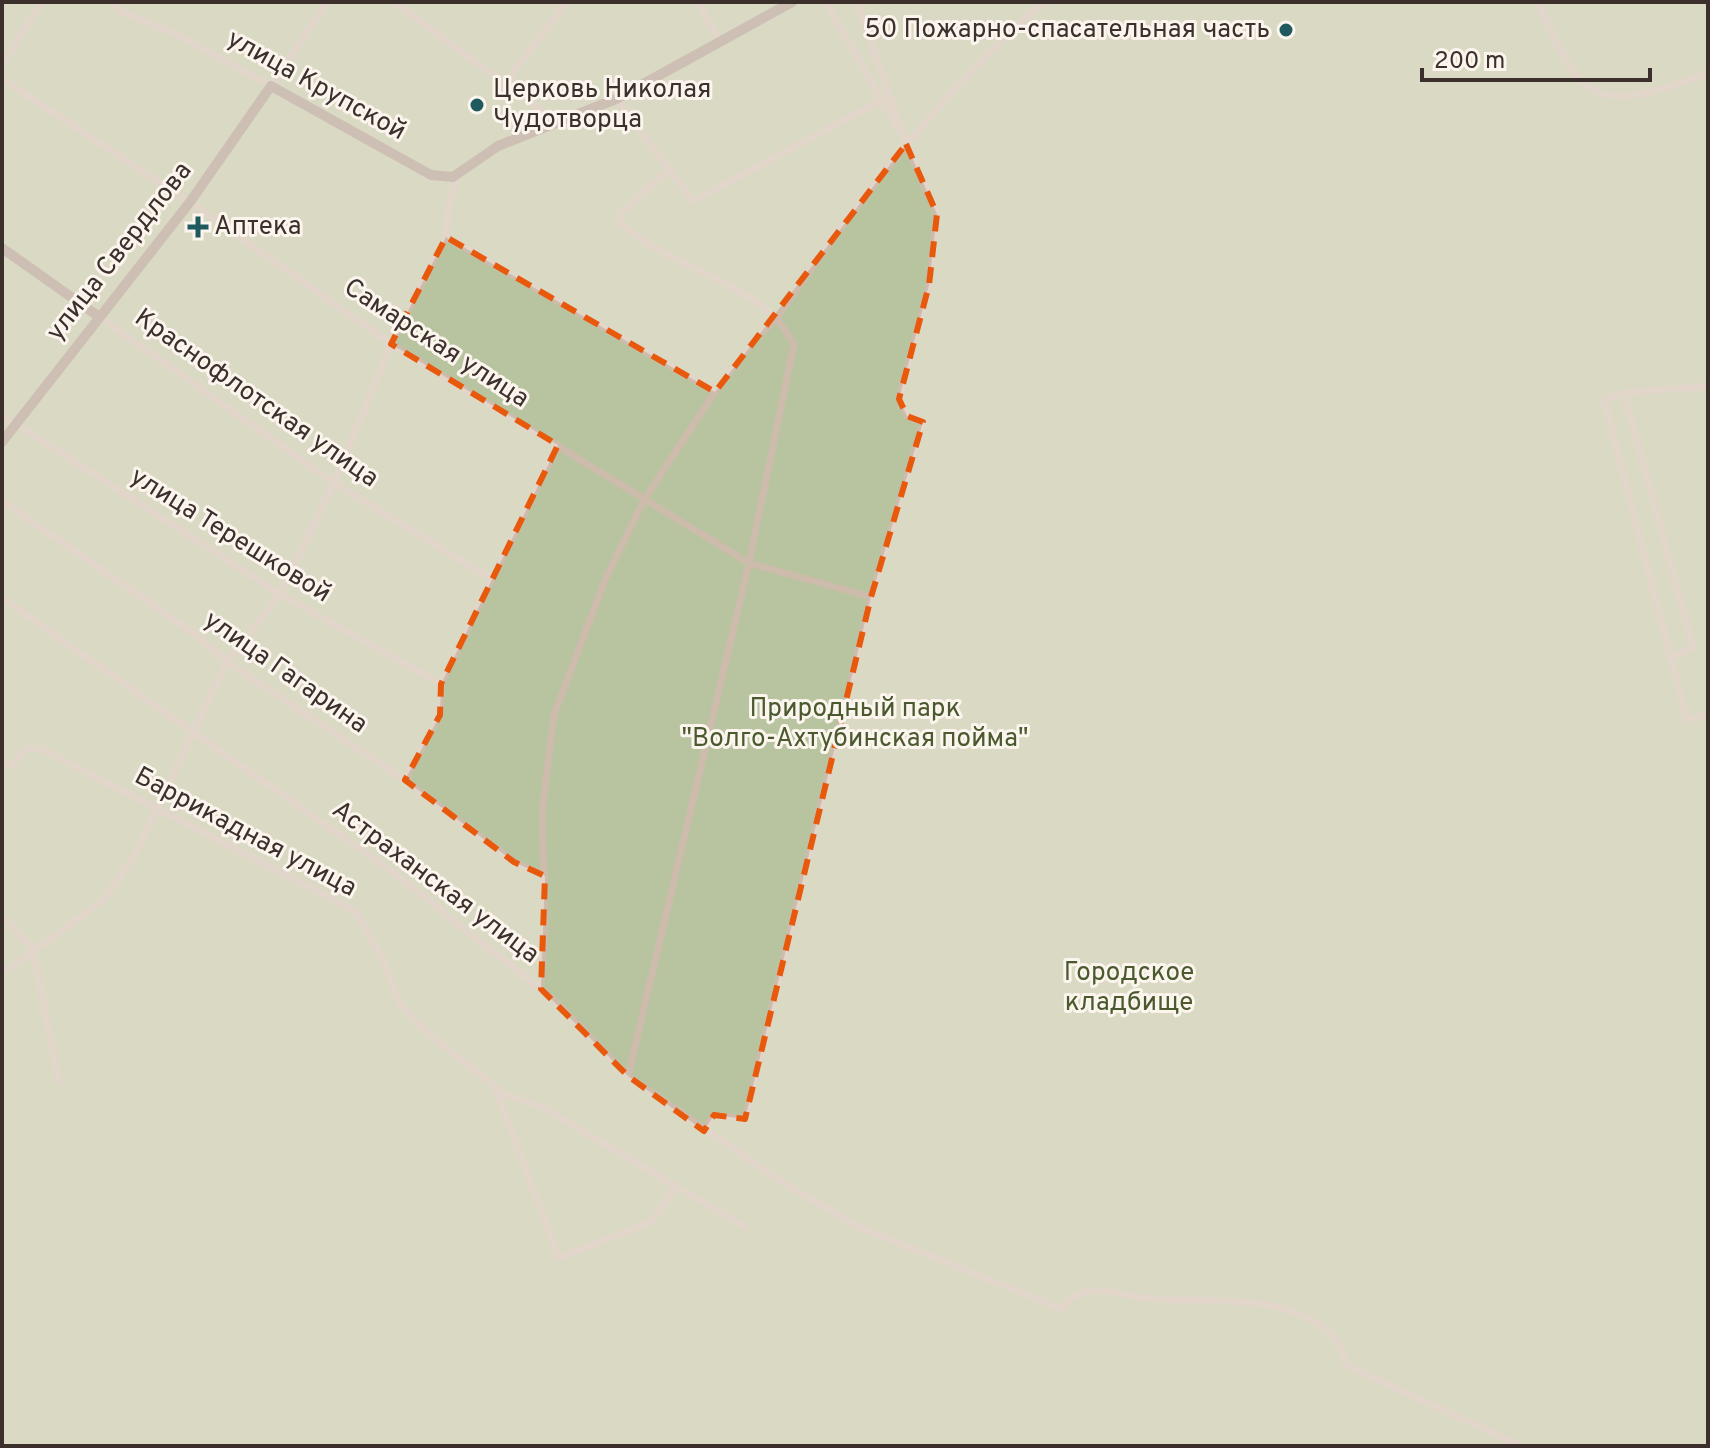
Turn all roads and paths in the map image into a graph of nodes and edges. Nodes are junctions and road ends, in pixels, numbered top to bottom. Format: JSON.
{"nodes":[{"id":1,"x":42,"y":2,"type":"edge"},
{"id":2,"x":113,"y":2,"type":"edge"},
{"id":3,"x":327,"y":2,"type":"edge"},
{"id":4,"x":394,"y":2,"type":"edge"},
{"id":5,"x":567,"y":2,"type":"edge"},
{"id":6,"x":698,"y":2,"type":"edge"},
{"id":7,"x":792,"y":2,"type":"edge"},
{"id":8,"x":826,"y":2,"type":"edge"},
{"id":9,"x":857,"y":2,"type":"edge"},
{"id":10,"x":1044,"y":2,"type":"edge"},
{"id":11,"x":1537,"y":2,"type":"edge"},
{"id":12,"x":719,"y":40,"type":"junction"},
{"id":13,"x":2,"y":64,"type":"edge"},
{"id":14,"x":1708,"y":74,"type":"edge"},
{"id":15,"x":2,"y":79,"type":"edge"},
{"id":16,"x":271,"y":86,"type":"junction"},
{"id":17,"x":515,"y":93,"type":"junction"},
{"id":18,"x":616,"y":99,"type":"junction"},
{"id":19,"x":882,"y":100,"type":"junction"},
{"id":20,"x":560,"y":124,"type":"junction"},
{"id":21,"x":906,"y":144,"type":"junction"},
{"id":22,"x":667,"y":171,"type":"junction"},
{"id":23,"x":458,"y":175,"type":"junction"},
{"id":24,"x":190,"y":202,"type":"junction"},
{"id":25,"x":446,"y":237,"type":"junction"},
{"id":26,"x":2,"y":248,"type":"edge"},
{"id":27,"x":98,"y":316,"type":"junction"},
{"id":28,"x":777,"y":318,"type":"junction"},
{"id":29,"x":391,"y":344,"type":"junction"},
{"id":30,"x":1708,"y":386,"type":"edge"},
{"id":31,"x":715,"y":392,"type":"junction"},
{"id":32,"x":1624,"y":393,"type":"junction"},
{"id":33,"x":2,"y":415,"type":"edge"},
{"id":34,"x":15,"y":424,"type":"junction"},
{"id":35,"x":2,"y":442,"type":"edge"},
{"id":36,"x":558,"y":445,"type":"junction"},
{"id":37,"x":334,"y":483,"type":"junction"},
{"id":38,"x":644,"y":500,"type":"junction"},
{"id":39,"x":2,"y":501,"type":"edge"},
{"id":40,"x":749,"y":563,"type":"junction"},
{"id":41,"x":490,"y":578,"type":"junction"},
{"id":42,"x":280,"y":594,"type":"junction"},
{"id":43,"x":871,"y":597,"type":"junction"},
{"id":44,"x":2,"y":598,"type":"edge"},
{"id":45,"x":1670,"y":658,"type":"junction"},
{"id":46,"x":227,"y":662,"type":"junction"},
{"id":47,"x":441,"y":684,"type":"junction"},
{"id":48,"x":1708,"y":715,"type":"edge"},
{"id":49,"x":193,"y":732,"type":"junction"},
{"id":50,"x":2,"y":766,"type":"edge"},
{"id":51,"x":405,"y":780,"type":"junction"},
{"id":52,"x":155,"y":807,"type":"junction"},
{"id":53,"x":545,"y":876,"type":"junction"},
{"id":54,"x":2,"y":916,"type":"edge"},
{"id":55,"x":33,"y":949,"type":"junction"},
{"id":56,"x":2,"y":974,"type":"edge"},
{"id":57,"x":541,"y":989,"type":"junction"},
{"id":58,"x":628,"y":1076,"type":"junction"},
{"id":59,"x":59,"y":1082,"type":"dead end"},
{"id":60,"x":493,"y":1083,"type":"junction"},
{"id":61,"x":704,"y":1131,"type":"junction"},
{"id":62,"x":676,"y":1187,"type":"junction"},
{"id":63,"x":745,"y":1227,"type":"dead end"},
{"id":64,"x":1521,"y":1446,"type":"edge"}],
"edges":[{"from":1,"to":13,"type":"street"},
{"from":2,"to":16,"type":"street","name":"улица Крупской"},
{"from":3,"to":16,"type":"street"},
{"from":4,"to":17,"type":"street"},
{"from":5,"to":17,"type":"street"},
{"from":6,"to":12,"type":"street"},
{"from":7,"to":12,"type":"street"},
{"from":8,"to":19,"type":"street"},
{"from":9,"to":21,"type":"street"},
{"from":10,"to":21,"type":"street"},
{"from":11,"to":14,"type":"street"},
{"from":12,"to":18,"type":"street"},
{"from":15,"to":24,"type":"street","name":"Самарская улица"},
{"from":16,"to":23,"type":"street","name":"улица Крупской"},
{"from":16,"to":24,"type":"street","name":"улица Свердлова"},
{"from":17,"to":20,"type":"street"},
{"from":18,"to":20,"type":"street"},
{"from":18,"to":22,"type":"street"},
{"from":19,"to":21,"type":"street"},
{"from":19,"to":22,"type":"street"},
{"from":20,"to":23,"type":"street"},
{"from":21,"to":28,"type":"street"},
{"from":21,"to":43,"type":"street"},
{"from":22,"to":28,"type":"street"},
{"from":23,"to":25,"type":"street"},
{"from":24,"to":27,"type":"street","name":"улица Свердлова"},
{"from":24,"to":29,"type":"street","name":"Самарская улица"},
{"from":25,"to":29,"type":"street"},
{"from":25,"to":31,"type":"street"},
{"from":26,"to":27,"type":"street","name":"Краснофлотская улица"},
{"from":27,"to":34,"type":"street","name":"улица Свердлова"},
{"from":27,"to":37,"type":"street","name":"Краснофлотская улица"},
{"from":28,"to":31,"type":"street"},
{"from":28,"to":40,"type":"street"},
{"from":29,"to":36,"type":"street","name":"Самарская улица"},
{"from":29,"to":37,"type":"street"},
{"from":30,"to":32,"type":"street"},
{"from":31,"to":38,"type":"street"},
{"from":32,"to":45,"type":"street"},
{"from":32,"to":45,"type":"street"},
{"from":33,"to":34,"type":"street","name":"улица Терешковой"},
{"from":34,"to":35,"type":"street","name":"улица Свердлова"},
{"from":34,"to":42,"type":"street","name":"улица Терешковой"},
{"from":36,"to":38,"type":"street","name":"Самарская улица"},
{"from":36,"to":41,"type":"street"},
{"from":37,"to":41,"type":"street","name":"Краснофлотская улица"},
{"from":37,"to":42,"type":"street"},
{"from":38,"to":40,"type":"street","name":"Самарская улица"},
{"from":38,"to":53,"type":"street"},
{"from":39,"to":46,"type":"street","name":"улица Гагарина"},
{"from":40,"to":43,"type":"street","name":"Самарская улица"},
{"from":40,"to":58,"type":"street"},
{"from":41,"to":47,"type":"street"},
{"from":42,"to":46,"type":"street"},
{"from":42,"to":47,"type":"street","name":"улица Терешковой"},
{"from":43,"to":61,"type":"street"},
{"from":44,"to":49,"type":"street","name":"Астраханская улица"},
{"from":45,"to":48,"type":"street"},
{"from":46,"to":49,"type":"street"},
{"from":46,"to":51,"type":"street","name":"улица Гагарина"},
{"from":47,"to":51,"type":"street"},
{"from":49,"to":52,"type":"street"},
{"from":49,"to":57,"type":"street","name":"Астраханская улица"},
{"from":50,"to":52,"type":"street","name":"Баррикадная улица"},
{"from":51,"to":53,"type":"street","name":"улица Гагарина"},
{"from":52,"to":55,"type":"street"},
{"from":52,"to":60,"type":"street","name":"Баррикадная улица"},
{"from":53,"to":57,"type":"street"},
{"from":54,"to":55,"type":"street"},
{"from":55,"to":56,"type":"street"},
{"from":55,"to":59,"type":"street"},
{"from":57,"to":58,"type":"street","name":"Астраханская улица"},
{"from":58,"to":61,"type":"street","name":"Астраханская улица"},
{"from":60,"to":62,"type":"street","name":"Баррикадная улица"},
{"from":60,"to":62,"type":"street"},
{"from":61,"to":64,"type":"street","name":"Астраханская улица"},
{"from":62,"to":63,"type":"street","name":"Баррикадная улица"}]}
